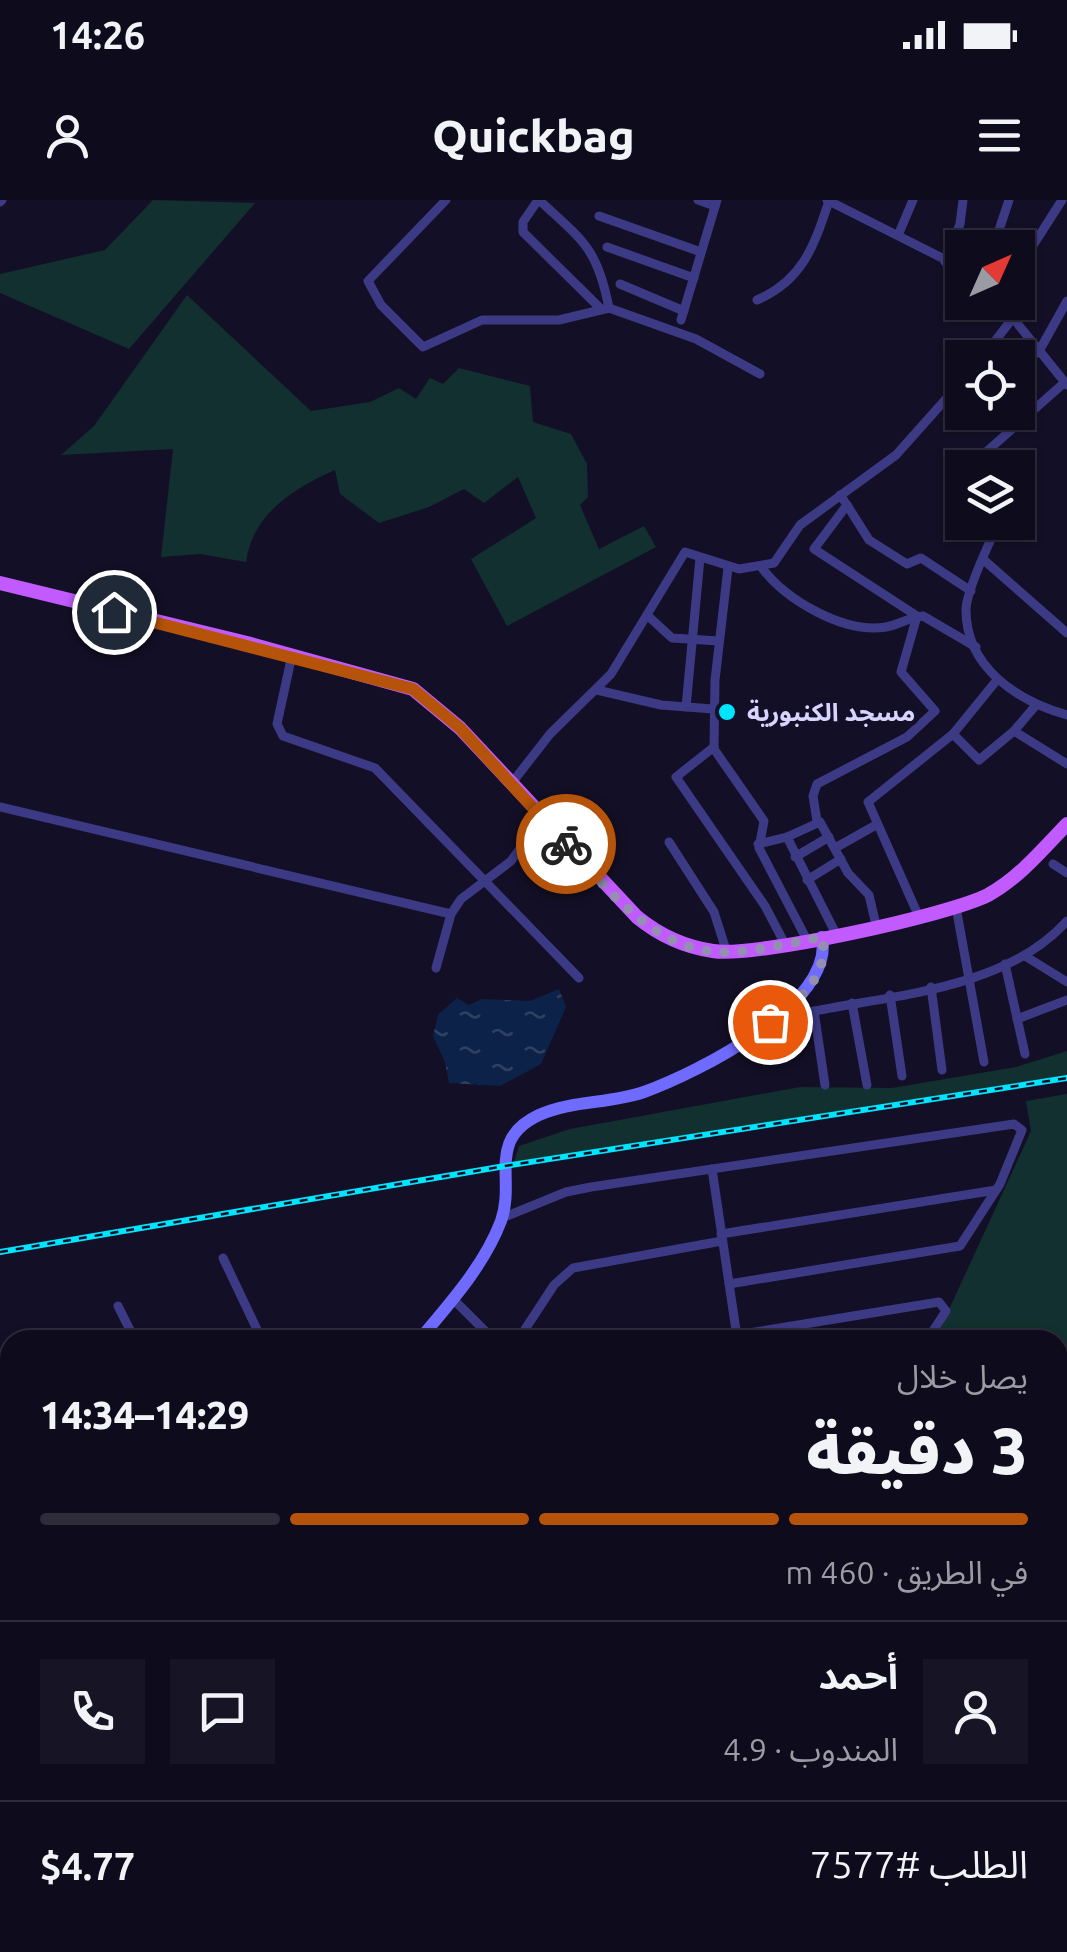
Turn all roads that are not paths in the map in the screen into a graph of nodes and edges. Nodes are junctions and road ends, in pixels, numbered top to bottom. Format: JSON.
{"nodes":[{"id":1,"x":446,"y":200,"type":"edge"},
{"id":2,"x":538,"y":200,"type":"edge"},
{"id":3,"x":698,"y":200,"type":"edge"},
{"id":4,"x":860,"y":200,"type":"edge"},
{"id":5,"x":912,"y":200,"type":"edge"},
{"id":6,"x":963,"y":200,"type":"edge"},
{"id":7,"x":1009,"y":200,"type":"edge"},
{"id":8,"x":1062,"y":200,"type":"edge"},
{"id":9,"x":830,"y":201,"type":"edge"},
{"id":10,"x":716,"y":203,"type":"edge"},
{"id":11,"x":858,"y":213,"type":"junction"},
{"id":12,"x":599,"y":216,"type":"dead end"},
{"id":13,"x":999,"y":230,"type":"edge"},
{"id":14,"x":899,"y":233,"type":"junction"},
{"id":15,"x":1035,"y":243,"type":"edge"},
{"id":16,"x":607,"y":247,"type":"dead end"},
{"id":17,"x":701,"y":252,"type":"junction"},
{"id":18,"x":944,"y":262,"type":"joint"},
{"id":19,"x":694,"y":278,"type":"junction"},
{"id":20,"x":620,"y":284,"type":"dead end"},
{"id":21,"x":757,"y":300,"type":"dead end"},
{"id":22,"x":1067,"y":301,"type":"edge"},
{"id":23,"x":605,"y":309,"type":"junction"},
{"id":24,"x":1011,"y":320,"type":"edge"},
{"id":25,"x":1013,"y":320,"type":"edge"},
{"id":26,"x":996,"y":340,"type":"edge"},
{"id":27,"x":1038,"y":353,"type":"junction"},
{"id":28,"x":760,"y":374,"type":"dead end"},
{"id":29,"x":1066,"y":384,"type":"edge"},
{"id":30,"x":945,"y":400,"type":"edge"},
{"id":31,"x":989,"y":450,"type":"edge"},
{"id":32,"x":840,"y":496,"type":"junction"},
{"id":33,"x":847,"y":505,"type":"junction"},
{"id":34,"x":993,"y":540,"type":"edge"},
{"id":35,"x":700,"y":558,"type":"junction"},
{"id":36,"x":985,"y":560,"type":"junction"},
{"id":37,"x":728,"y":568,"type":"junction"},
{"id":38,"x":762,"y":568,"type":"junction"},
{"id":39,"x":0,"y":584,"type":"edge"},
{"id":40,"x":971,"y":591,"type":"junction"},
{"id":41,"x":648,"y":616,"type":"junction"},
{"id":42,"x":918,"y":616,"type":"junction"},
{"id":43,"x":1067,"y":633,"type":"edge"},
{"id":44,"x":692,"y":638,"type":"junction"},
{"id":45,"x":719,"y":640,"type":"junction"},
{"id":46,"x":976,"y":646,"type":"junction"},
{"id":47,"x":292,"y":654,"type":"junction"},
{"id":48,"x":997,"y":680,"type":"junction"},
{"id":49,"x":597,"y":690,"type":"junction"},
{"id":50,"x":1036,"y":705,"type":"junction"},
{"id":51,"x":686,"y":708,"type":"junction"},
{"id":52,"x":713,"y":708,"type":"junction"},
{"id":53,"x":1067,"y":716,"type":"edge"},
{"id":54,"x":1014,"y":731,"type":"junction"},
{"id":55,"x":953,"y":734,"type":"junction"},
{"id":56,"x":714,"y":746,"type":"junction"},
{"id":57,"x":1067,"y":764,"type":"edge"},
{"id":58,"x":511,"y":784,"type":"junction"},
{"id":59,"x":0,"y":807,"type":"edge"},
{"id":60,"x":542,"y":818,"type":"junction"},
{"id":61,"x":817,"y":821,"type":"junction"},
{"id":62,"x":1067,"y":824,"type":"edge"},
{"id":63,"x":876,"y":825,"type":"junction"},
{"id":64,"x":788,"y":837,"type":"junction"},
{"id":65,"x":829,"y":837,"type":"junction"},
{"id":66,"x":669,"y":842,"type":"dead end"},
{"id":67,"x":758,"y":844,"type":"junction"},
{"id":68,"x":836,"y":848,"type":"junction"},
{"id":69,"x":795,"y":856,"type":"junction"},
{"id":70,"x":841,"y":859,"type":"junction"},
{"id":71,"x":1053,"y":864,"type":"dead end"},
{"id":72,"x":1067,"y":873,"type":"edge"},
{"id":73,"x":807,"y":880,"type":"junction"},
{"id":74,"x":487,"y":881,"type":"junction"},
{"id":75,"x":956,"y":908,"type":"junction"},
{"id":76,"x":450,"y":914,"type":"junction"},
{"id":77,"x":919,"y":916,"type":"junction"},
{"id":78,"x":1067,"y":920,"type":"edge"},
{"id":79,"x":876,"y":925,"type":"junction"},
{"id":80,"x":1063,"y":933,"type":"edge"},
{"id":81,"x":822,"y":937,"type":"junction"},
{"id":82,"x":785,"y":944,"type":"junction"},
{"id":83,"x":727,"y":953,"type":"junction"},
{"id":84,"x":1025,"y":956,"type":"junction"},
{"id":85,"x":1005,"y":964,"type":"junction"},
{"id":86,"x":436,"y":968,"type":"dead end"},
{"id":87,"x":579,"y":978,"type":"dead end"},
{"id":88,"x":971,"y":978,"type":"junction"},
{"id":89,"x":1067,"y":982,"type":"edge"},
{"id":90,"x":931,"y":987,"type":"junction"},
{"id":91,"x":890,"y":995,"type":"junction"},
{"id":92,"x":1067,"y":1000,"type":"edge"},
{"id":93,"x":852,"y":1003,"type":"junction"},
{"id":94,"x":786,"y":1010,"type":"junction"},
{"id":95,"x":814,"y":1010,"type":"junction"},
{"id":96,"x":1017,"y":1019,"type":"junction"},
{"id":97,"x":1025,"y":1054,"type":"dead end"},
{"id":98,"x":984,"y":1062,"type":"dead end"},
{"id":99,"x":942,"y":1070,"type":"dead end"},
{"id":100,"x":902,"y":1076,"type":"dead end"},
{"id":101,"x":826,"y":1084,"type":"dead end"},
{"id":102,"x":868,"y":1085,"type":"dead end"},
{"id":103,"x":712,"y":1168,"type":"junction"},
{"id":104,"x":996,"y":1190,"type":"junction"},
{"id":105,"x":502,"y":1218,"type":"junction"},
{"id":106,"x":721,"y":1238,"type":"junction"},
{"id":107,"x":223,"y":1258,"type":"dead end"},
{"id":108,"x":729,"y":1284,"type":"junction"},
{"id":109,"x":453,"y":1300,"type":"junction"},
{"id":110,"x":118,"y":1306,"type":"dead end"},
{"id":111,"x":130,"y":1330,"type":"edge"},
{"id":112,"x":257,"y":1330,"type":"edge"},
{"id":113,"x":428,"y":1330,"type":"edge"},
{"id":114,"x":484,"y":1330,"type":"edge"},
{"id":115,"x":524,"y":1330,"type":"edge"},
{"id":116,"x":736,"y":1330,"type":"edge"},
{"id":117,"x":777,"y":1330,"type":"edge"},
{"id":118,"x":934,"y":1330,"type":"edge"}],
"edges":[{"from":1,"to":23,"type":"street"},
{"from":2,"to":23,"type":"street"},
{"from":2,"to":23,"type":"street"},
{"from":3,"to":10,"type":"street"},
{"from":4,"to":11,"type":"street"},
{"from":5,"to":14,"type":"street"},
{"from":6,"to":18,"type":"street"},
{"from":7,"to":13,"type":"street"},
{"from":8,"to":15,"type":"street"},
{"from":9,"to":11,"type":"street"},
{"from":9,"to":21,"type":"street"},
{"from":10,"to":17,"type":"street"},
{"from":11,"to":14,"type":"street"},
{"from":12,"to":17,"type":"street"},
{"from":14,"to":18,"type":"street"},
{"from":16,"to":19,"type":"street"},
{"from":17,"to":19,"type":"street"},
{"from":19,"to":20,"type":"street"},
{"from":22,"to":27,"type":"street"},
{"from":23,"to":28,"type":"street"},
{"from":24,"to":26,"type":"street"},
{"from":25,"to":27,"type":"street"},
{"from":27,"to":29,"type":"street"},
{"from":29,"to":31,"type":"street"},
{"from":30,"to":32,"type":"street"},
{"from":32,"to":33,"type":"street"},
{"from":32,"to":38,"type":"street"},
{"from":33,"to":40,"type":"street"},
{"from":33,"to":42,"type":"street"},
{"from":34,"to":36,"type":"street"},
{"from":35,"to":37,"type":"street"},
{"from":35,"to":41,"type":"street"},
{"from":35,"to":44,"type":"street"},
{"from":36,"to":40,"type":"street"},
{"from":36,"to":43,"type":"street"},
{"from":37,"to":38,"type":"street"},
{"from":37,"to":45,"type":"street"},
{"from":38,"to":42,"type":"street"},
{"from":39,"to":47,"type":"main road"},
{"from":40,"to":46,"type":"street"},
{"from":41,"to":44,"type":"street"},
{"from":41,"to":49,"type":"street"},
{"from":42,"to":46,"type":"street"},
{"from":42,"to":61,"type":"street"},
{"from":44,"to":45,"type":"street"},
{"from":44,"to":51,"type":"street"},
{"from":45,"to":52,"type":"street"},
{"from":46,"to":48,"type":"street"},
{"from":47,"to":58,"type":"main road"},
{"from":47,"to":74,"type":"street"},
{"from":48,"to":50,"type":"street"},
{"from":48,"to":55,"type":"street"},
{"from":49,"to":51,"type":"street"},
{"from":49,"to":58,"type":"street"},
{"from":50,"to":53,"type":"street"},
{"from":50,"to":54,"type":"street"},
{"from":51,"to":52,"type":"street"},
{"from":52,"to":56,"type":"street"},
{"from":54,"to":55,"type":"street"},
{"from":54,"to":57,"type":"street"},
{"from":55,"to":63,"type":"street"},
{"from":56,"to":67,"type":"street"},
{"from":56,"to":82,"type":"street"},
{"from":58,"to":60,"type":"main road"},
{"from":59,"to":76,"type":"street"},
{"from":60,"to":74,"type":"street"},
{"from":60,"to":83,"type":"main road"},
{"from":61,"to":64,"type":"street"},
{"from":61,"to":65,"type":"street"},
{"from":62,"to":75,"type":"main road"},
{"from":63,"to":68,"type":"street"},
{"from":63,"to":77,"type":"street"},
{"from":64,"to":67,"type":"street"},
{"from":64,"to":69,"type":"street"},
{"from":65,"to":68,"type":"street"},
{"from":65,"to":69,"type":"street"},
{"from":66,"to":83,"type":"street"},
{"from":67,"to":81,"type":"street"},
{"from":68,"to":70,"type":"street"},
{"from":69,"to":73,"type":"street"},
{"from":70,"to":73,"type":"street"},
{"from":70,"to":79,"type":"street"},
{"from":71,"to":72,"type":"street"},
{"from":73,"to":81,"type":"street"},
{"from":74,"to":76,"type":"street"},
{"from":74,"to":87,"type":"street"},
{"from":75,"to":77,"type":"main road"},
{"from":75,"to":88,"type":"street"},
{"from":76,"to":86,"type":"street"},
{"from":77,"to":79,"type":"main road"},
{"from":78,"to":80,"type":"street"},
{"from":79,"to":81,"type":"main road"},
{"from":80,"to":84,"type":"street"},
{"from":81,"to":82,"type":"main road"},
{"from":81,"to":94,"type":"main road"},
{"from":82,"to":83,"type":"main road"},
{"from":84,"to":85,"type":"street"},
{"from":84,"to":89,"type":"street"},
{"from":85,"to":88,"type":"street"},
{"from":85,"to":96,"type":"street"},
{"from":88,"to":90,"type":"street"},
{"from":88,"to":98,"type":"street"},
{"from":90,"to":91,"type":"street"},
{"from":90,"to":99,"type":"street"},
{"from":91,"to":93,"type":"street"},
{"from":91,"to":100,"type":"street"},
{"from":92,"to":96,"type":"street"},
{"from":93,"to":95,"type":"street"},
{"from":93,"to":102,"type":"street"},
{"from":94,"to":95,"type":"street"},
{"from":94,"to":105,"type":"main road"},
{"from":95,"to":101,"type":"street"},
{"from":96,"to":97,"type":"street"},
{"from":103,"to":104,"type":"street"},
{"from":103,"to":105,"type":"street"},
{"from":103,"to":106,"type":"street"},
{"from":104,"to":106,"type":"street"},
{"from":104,"to":108,"type":"street"},
{"from":105,"to":109,"type":"main road"},
{"from":106,"to":108,"type":"street"},
{"from":106,"to":115,"type":"street"},
{"from":107,"to":112,"type":"street"},
{"from":108,"to":116,"type":"street"},
{"from":109,"to":113,"type":"main road"},
{"from":109,"to":114,"type":"street"},
{"from":110,"to":111,"type":"street"},
{"from":117,"to":118,"type":"street"}]}
